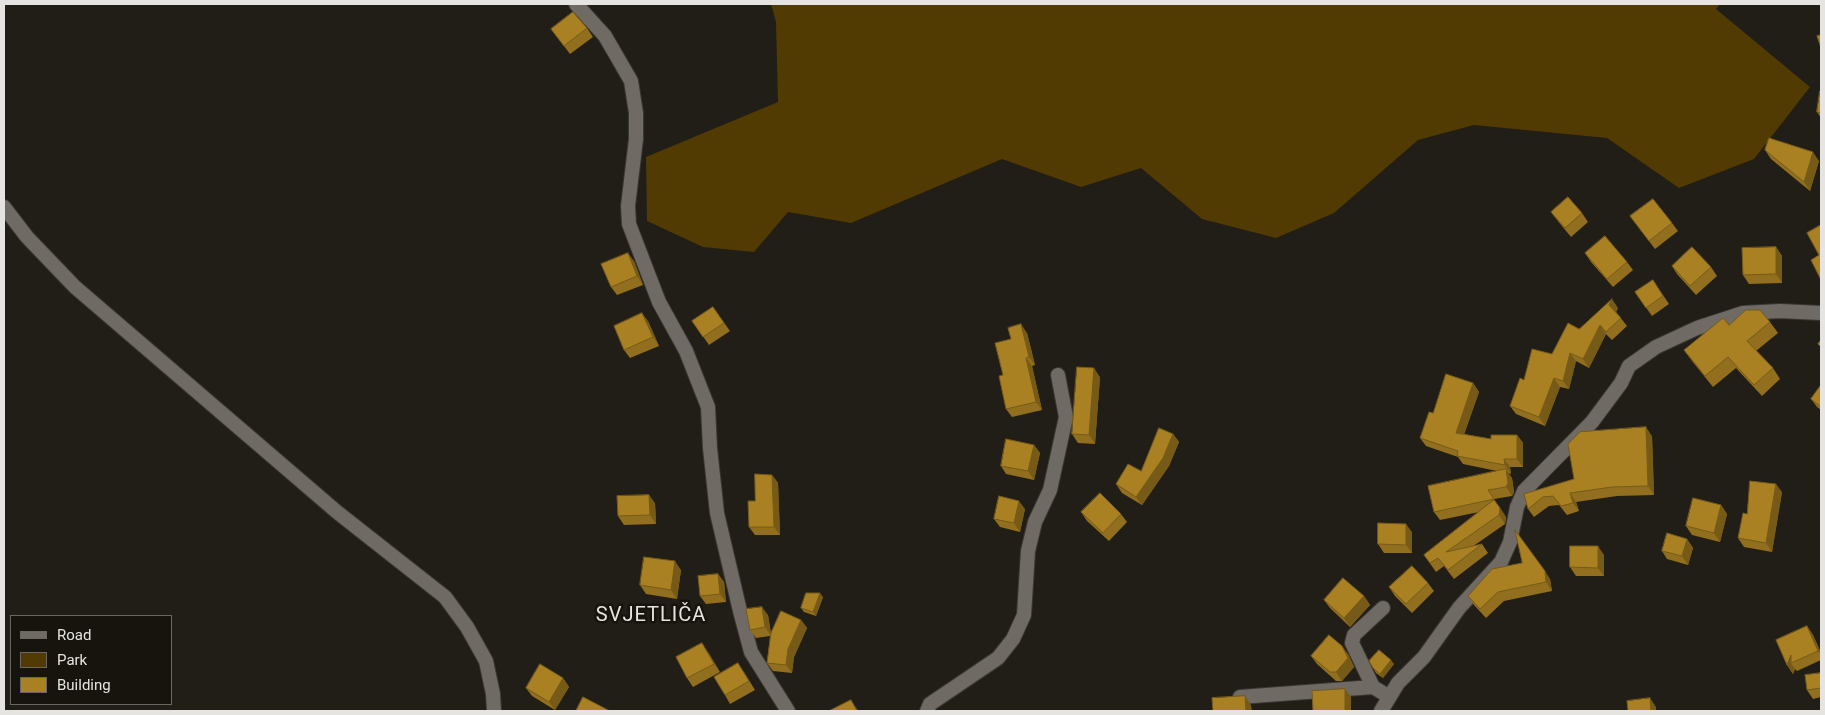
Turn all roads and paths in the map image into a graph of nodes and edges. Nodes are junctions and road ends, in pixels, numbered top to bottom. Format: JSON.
{"nodes":[{"id":1,"x":576,"y":4,"type":"edge"},
{"id":2,"x":4,"y":207,"type":"edge"},
{"id":3,"x":1821,"y":313,"type":"edge"},
{"id":4,"x":1058,"y":375,"type":"dead end"},
{"id":5,"x":1383,"y":608,"type":"dead end"},
{"id":6,"x":1373,"y":687,"type":"junction"},
{"id":7,"x":1388,"y":696,"type":"junction"},
{"id":8,"x":1240,"y":697,"type":"edge"},
{"id":9,"x":494,"y":711,"type":"edge"},
{"id":10,"x":788,"y":711,"type":"edge"},
{"id":11,"x":927,"y":711,"type":"edge"},
{"id":12,"x":1381,"y":711,"type":"edge"}],
"edges":[{"from":1,"to":10,"type":"street"},
{"from":2,"to":9,"type":"street"},
{"from":3,"to":7,"type":"street"},
{"from":4,"to":11,"type":"street"},
{"from":5,"to":6,"type":"street"},
{"from":6,"to":7,"type":"street"},
{"from":6,"to":8,"type":"street"},
{"from":7,"to":12,"type":"street"}]}
